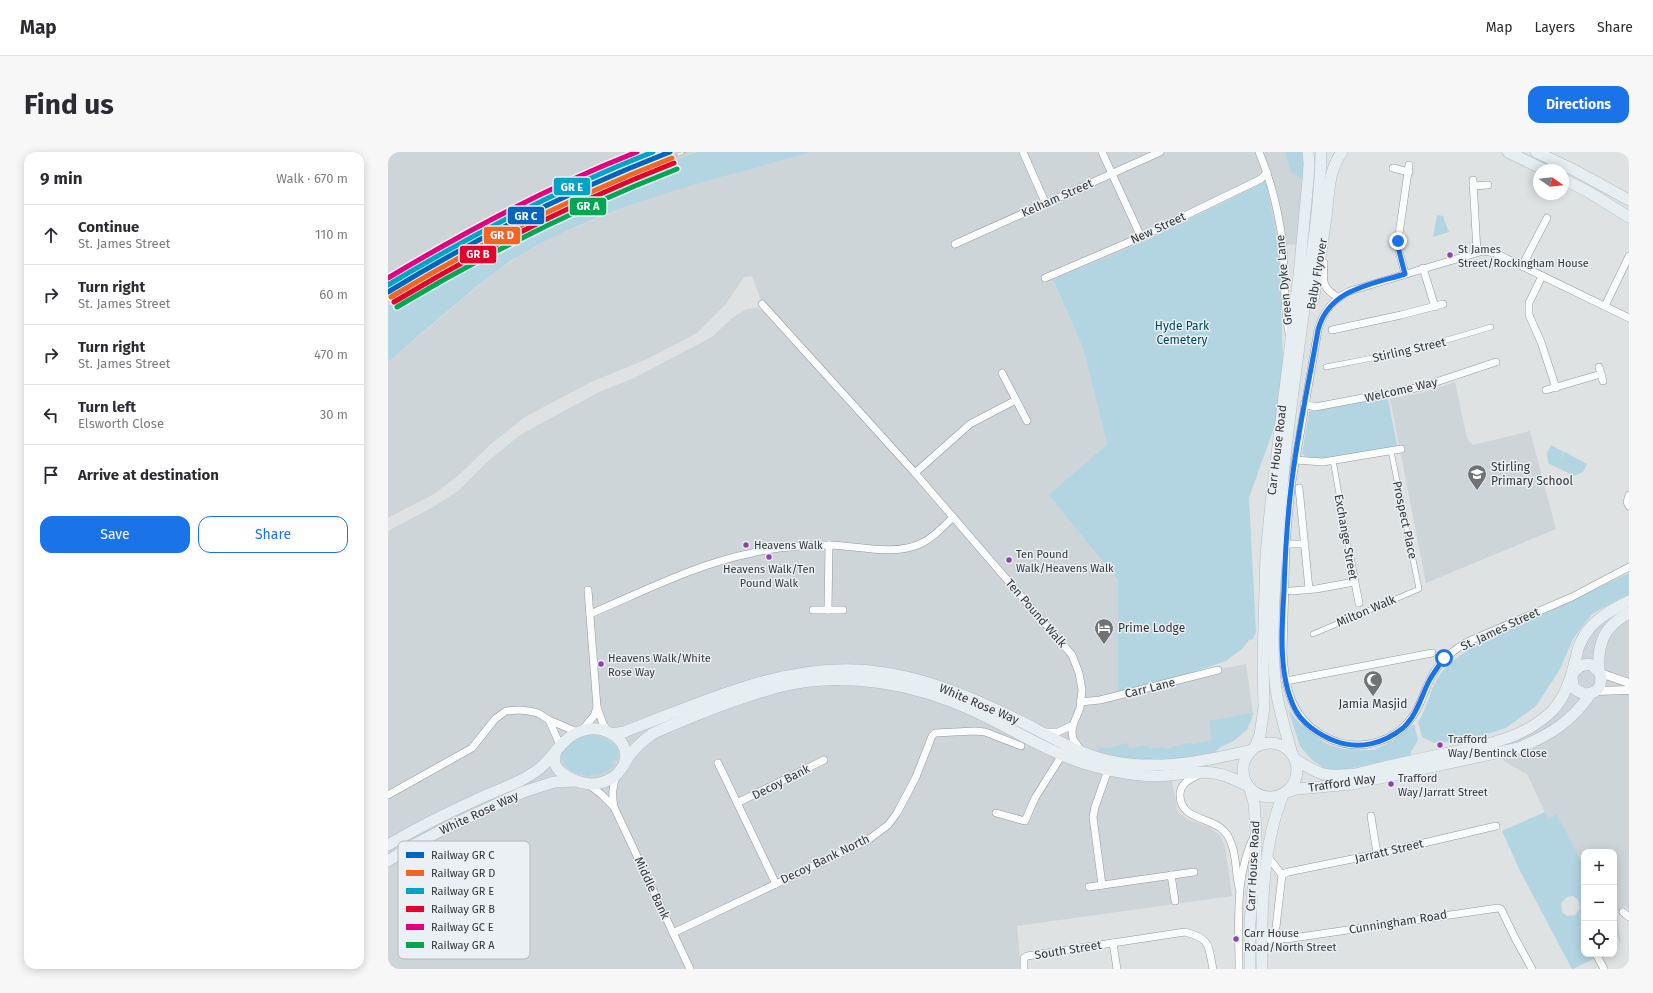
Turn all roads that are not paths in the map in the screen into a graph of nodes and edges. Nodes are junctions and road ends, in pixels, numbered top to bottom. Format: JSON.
{"nodes":[{"id":1,"x":1023,"y":152,"type":"edge"},
{"id":2,"x":1102,"y":152,"type":"edge"},
{"id":3,"x":1160,"y":152,"type":"edge"},
{"id":4,"x":1259,"y":152,"type":"edge"},
{"id":5,"x":1308,"y":152,"type":"edge"},
{"id":6,"x":1321,"y":152,"type":"edge"},
{"id":7,"x":1342,"y":152,"type":"edge"},
{"id":8,"x":1508,"y":152,"type":"edge"},
{"id":9,"x":1536,"y":152,"type":"edge"},
{"id":10,"x":1533,"y":164,"type":"edge"},
{"id":11,"x":1393,"y":168,"type":"dead end"},
{"id":12,"x":1267,"y":172,"type":"junction"},
{"id":13,"x":1112,"y":173,"type":"junction"},
{"id":14,"x":1569,"y":182,"type":"edge"},
{"id":15,"x":1488,"y":185,"type":"dead end"},
{"id":16,"x":1629,"y":200,"type":"edge"},
{"id":17,"x":1045,"y":202,"type":"junction"},
{"id":18,"x":1327,"y":215,"type":"junction"},
{"id":19,"x":1629,"y":216,"type":"edge"},
{"id":20,"x":1547,"y":218,"type":"dead end"},
{"id":21,"x":1141,"y":237,"type":"junction"},
{"id":22,"x":954,"y":244,"type":"dead end"},
{"id":23,"x":1477,"y":252,"type":"junction"},
{"id":24,"x":1629,"y":256,"type":"edge"},
{"id":25,"x":1522,"y":266,"type":"junction"},
{"id":26,"x":1310,"y":267,"type":"joint"},
{"id":27,"x":1423,"y":268,"type":"junction"},
{"id":28,"x":1405,"y":274,"type":"junction"},
{"id":29,"x":1542,"y":276,"type":"junction"},
{"id":30,"x":1045,"y":278,"type":"dead end"},
{"id":31,"x":1338,"y":297,"type":"junction"},
{"id":32,"x":762,"y":304,"type":"dead end"},
{"id":33,"x":1443,"y":304,"type":"dead end"},
{"id":34,"x":1605,"y":306,"type":"junction"},
{"id":35,"x":1435,"y":307,"type":"junction"},
{"id":36,"x":1629,"y":318,"type":"edge"},
{"id":37,"x":1492,"y":327,"type":"dead end"},
{"id":38,"x":1332,"y":330,"type":"dead end"},
{"id":39,"x":1291,"y":340,"type":"junction"},
{"id":40,"x":1496,"y":362,"type":"dead end"},
{"id":41,"x":1326,"y":367,"type":"dead end"},
{"id":42,"x":1002,"y":373,"type":"dead end"},
{"id":43,"x":1601,"y":374,"type":"dead end"},
{"id":44,"x":1556,"y":388,"type":"junction"},
{"id":45,"x":1546,"y":390,"type":"dead end"},
{"id":46,"x":1292,"y":398,"type":"junction"},
{"id":47,"x":1016,"y":400,"type":"junction"},
{"id":48,"x":1304,"y":404,"type":"junction"},
{"id":49,"x":1027,"y":421,"type":"dead end"},
{"id":50,"x":1401,"y":449,"type":"dead end"},
{"id":51,"x":1391,"y":451,"type":"junction"},
{"id":52,"x":1295,"y":460,"type":"junction"},
{"id":53,"x":1333,"y":460,"type":"junction"},
{"id":54,"x":915,"y":473,"type":"junction"},
{"id":55,"x":1299,"y":488,"type":"dead end"},
{"id":56,"x":1629,"y":495,"type":"edge"},
{"id":57,"x":1629,"y":506,"type":"edge"},
{"id":58,"x":953,"y":517,"type":"junction"},
{"id":59,"x":1286,"y":544,"type":"junction"},
{"id":60,"x":1305,"y":544,"type":"junction"},
{"id":61,"x":829,"y":545,"type":"junction"},
{"id":62,"x":1350,"y":557,"type":"joint"},
{"id":63,"x":1629,"y":567,"type":"edge"},
{"id":64,"x":1354,"y":582,"type":"junction"},
{"id":65,"x":1309,"y":589,"type":"junction"},
{"id":66,"x":1419,"y":589,"type":"joint"},
{"id":67,"x":588,"y":590,"type":"dead end"},
{"id":68,"x":1291,"y":591,"type":"dead end"},
{"id":69,"x":1629,"y":601,"type":"edge"},
{"id":70,"x":1359,"y":603,"type":"joint"},
{"id":71,"x":813,"y":610,"type":"dead end"},
{"id":72,"x":828,"y":610,"type":"junction"},
{"id":73,"x":843,"y":610,"type":"dead end"},
{"id":74,"x":1362,"y":613,"type":"junction"},
{"id":75,"x":1629,"y":613,"type":"edge"},
{"id":76,"x":590,"y":614,"type":"junction"},
{"id":77,"x":1313,"y":634,"type":"dead end"},
{"id":78,"x":1432,"y":653,"type":"dead end"},
{"id":79,"x":1421,"y":656,"type":"junction"},
{"id":80,"x":1423,"y":664,"type":"dead end"},
{"id":81,"x":1218,"y":670,"type":"dead end"},
{"id":82,"x":1599,"y":672,"type":"junction"},
{"id":83,"x":1572,"y":674,"type":"junction"},
{"id":84,"x":1286,"y":681,"type":"junction"},
{"id":85,"x":1629,"y":683,"type":"edge"},
{"id":86,"x":1629,"y":690,"type":"edge"},
{"id":87,"x":1593,"y":692,"type":"junction"},
{"id":88,"x":1080,"y":702,"type":"junction"},
{"id":89,"x":597,"y":707,"type":"junction"},
{"id":90,"x":549,"y":720,"type":"junction"},
{"id":91,"x":1073,"y":725,"type":"junction"},
{"id":92,"x":1039,"y":731,"type":"junction"},
{"id":93,"x":580,"y":732,"type":"junction"},
{"id":94,"x":611,"y":733,"type":"junction"},
{"id":95,"x":1021,"y":746,"type":"dead end"},
{"id":96,"x":558,"y":748,"type":"junction"},
{"id":97,"x":1253,"y":749,"type":"junction"},
{"id":98,"x":1082,"y":752,"type":"junction"},
{"id":99,"x":1062,"y":756,"type":"junction"},
{"id":100,"x":1294,"y":756,"type":"junction"},
{"id":101,"x":824,"y":760,"type":"dead end"},
{"id":102,"x":718,"y":763,"type":"dead end"},
{"id":103,"x":621,"y":768,"type":"junction"},
{"id":104,"x":1108,"y":770,"type":"junction"},
{"id":105,"x":1203,"y":773,"type":"junction"},
{"id":106,"x":575,"y":781,"type":"junction"},
{"id":107,"x":587,"y":784,"type":"junction"},
{"id":108,"x":1249,"y":787,"type":"junction"},
{"id":109,"x":1285,"y":794,"type":"junction"},
{"id":110,"x":388,"y":795,"type":"edge"},
{"id":111,"x":737,"y":803,"type":"junction"},
{"id":112,"x":614,"y":807,"type":"junction"},
{"id":113,"x":996,"y":813,"type":"dead end"},
{"id":114,"x":1370,"y":816,"type":"dead end"},
{"id":115,"x":1496,"y":826,"type":"dead end"},
{"id":116,"x":1256,"y":830,"type":"junction"},
{"id":117,"x":421,"y":841,"type":"edge"},
{"id":118,"x":388,"y":846,"type":"edge"},
{"id":119,"x":1231,"y":846,"type":"junction"},
{"id":120,"x":1247,"y":849,"type":"junction"},
{"id":121,"x":398,"y":854,"type":"edge"},
{"id":122,"x":1377,"y":854,"type":"junction"},
{"id":123,"x":1268,"y":857,"type":"junction"},
{"id":124,"x":388,"y":861,"type":"edge"},
{"id":125,"x":1194,"y":872,"type":"dead end"},
{"id":126,"x":1171,"y":875,"type":"junction"},
{"id":127,"x":1282,"y":875,"type":"junction"},
{"id":128,"x":776,"y":884,"type":"junction"},
{"id":129,"x":1102,"y":885,"type":"junction"},
{"id":130,"x":1089,"y":887,"type":"dead end"},
{"id":131,"x":1239,"y":888,"type":"junction"},
{"id":132,"x":1175,"y":901,"type":"dead end"},
{"id":133,"x":673,"y":933,"type":"junction"},
{"id":134,"x":1272,"y":938,"type":"junction"},
{"id":135,"x":1113,"y":943,"type":"junction"},
{"id":136,"x":1261,"y":950,"type":"junction"},
{"id":137,"x":1598,"y":957,"type":"edge"},
{"id":138,"x":690,"y":969,"type":"edge"},
{"id":139,"x":1024,"y":969,"type":"edge"},
{"id":140,"x":1117,"y":969,"type":"edge"},
{"id":141,"x":1214,"y":969,"type":"edge"},
{"id":142,"x":1239,"y":969,"type":"edge"},
{"id":143,"x":1250,"y":969,"type":"edge"},
{"id":144,"x":1262,"y":969,"type":"edge"},
{"id":145,"x":1529,"y":969,"type":"edge"},
{"id":146,"x":1604,"y":969,"type":"edge"}],
"edges":[{"from":1,"to":17,"type":"street"},
{"from":2,"to":13,"type":"street"},
{"from":3,"to":13,"type":"street","name":"Kelham Street"},
{"from":4,"to":12,"type":"street","name":"Green Dyke Lane"},
{"from":5,"to":39,"type":"highway","name":"Carr House Road"},
{"from":6,"to":26,"type":"highway","name":"Balby Flyover"},
{"from":7,"to":18,"type":"highway","name":"Balby Flyover"},
{"from":8,"to":10,"type":"highway"},
{"from":9,"to":16,"type":"highway"},
{"from":11,"to":28,"type":"street"},
{"from":12,"to":21,"type":"street","name":"New Street"},
{"from":12,"to":39,"type":"street","name":"Green Dyke Lane"},
{"from":13,"to":17,"type":"street","name":"Kelham Street"},
{"from":13,"to":21,"type":"street"},
{"from":14,"to":19,"type":"highway"},
{"from":15,"to":23,"type":"street"},
{"from":17,"to":22,"type":"street","name":"Kelham Street"},
{"from":18,"to":31,"type":"street"},
{"from":18,"to":46,"type":"highway","name":"Balby Flyover"},
{"from":20,"to":25,"type":"street"},
{"from":21,"to":30,"type":"street","name":"New Street"},
{"from":23,"to":25,"type":"street","name":"St. James Street"},
{"from":23,"to":27,"type":"street","name":"St. James Street"},
{"from":24,"to":34,"type":"street"},
{"from":25,"to":29,"type":"street","name":"St. James Street"},
{"from":26,"to":46,"type":"highway","name":"Carr House Road"},
{"from":27,"to":28,"type":"street","name":"St. James Street"},
{"from":27,"to":35,"type":"street"},
{"from":28,"to":31,"type":"street","name":"St. James Street"},
{"from":29,"to":34,"type":"street","name":"St. James Street"},
{"from":29,"to":44,"type":"street"},
{"from":31,"to":48,"type":"street","name":"St. James Street"},
{"from":32,"to":54,"type":"street"},
{"from":33,"to":35,"type":"street"},
{"from":34,"to":36,"type":"street","name":"St. James Street"},
{"from":35,"to":38,"type":"street"},
{"from":37,"to":41,"type":"street","name":"Stirling Street"},
{"from":39,"to":97,"type":"highway","name":"Carr House Road"},
{"from":40,"to":48,"type":"street","name":"Welcome Way"},
{"from":42,"to":47,"type":"street"},
{"from":43,"to":44,"type":"street"},
{"from":44,"to":45,"type":"street"},
{"from":46,"to":100,"type":"highway","name":"Carr House Road"},
{"from":47,"to":49,"type":"street"},
{"from":47,"to":54,"type":"street"},
{"from":48,"to":52,"type":"street","name":"St. James Street"},
{"from":50,"to":51,"type":"street"},
{"from":51,"to":53,"type":"street"},
{"from":51,"to":66,"type":"street","name":"Prospect Place"},
{"from":52,"to":53,"type":"street"},
{"from":52,"to":59,"type":"street","name":"St. James Street"},
{"from":53,"to":62,"type":"street","name":"Exchange Street"},
{"from":54,"to":58,"type":"street"},
{"from":55,"to":60,"type":"street"},
{"from":56,"to":57,"type":"street"},
{"from":58,"to":61,"type":"street"},
{"from":58,"to":88,"type":"street","name":"Ten Pound Walk"},
{"from":59,"to":60,"type":"street"},
{"from":59,"to":84,"type":"street","name":"St. James Street"},
{"from":60,"to":65,"type":"street"},
{"from":61,"to":72,"type":"street"},
{"from":61,"to":76,"type":"street"},
{"from":62,"to":64,"type":"street","name":"Exchange Street"},
{"from":63,"to":84,"type":"street","name":"St. James Street"},
{"from":64,"to":65,"type":"street"},
{"from":64,"to":70,"type":"street","name":"Exchange Street"},
{"from":65,"to":68,"type":"street"},
{"from":66,"to":74,"type":"street","name":"Milton Walk"},
{"from":67,"to":76,"type":"street"},
{"from":69,"to":83,"type":"highway","name":"Trafford Way"},
{"from":70,"to":74,"type":"street","name":"Exchange Street"},
{"from":71,"to":72,"type":"street"},
{"from":72,"to":73,"type":"street"},
{"from":74,"to":77,"type":"street","name":"Milton Walk"},
{"from":75,"to":82,"type":"highway","name":"Trafford Way"},
{"from":76,"to":89,"type":"street"},
{"from":78,"to":79,"type":"street"},
{"from":79,"to":80,"type":"street"},
{"from":79,"to":84,"type":"street"},
{"from":81,"to":88,"type":"street","name":"Carr Lane"},
{"from":82,"to":83,"type":"highway"},
{"from":82,"to":85,"type":"street"},
{"from":82,"to":87,"type":"highway","name":"Trafford Way"},
{"from":83,"to":87,"type":"highway"},
{"from":83,"to":100,"type":"highway","name":"Trafford Way"},
{"from":86,"to":87,"type":"street"},
{"from":87,"to":109,"type":"highway","name":"Trafford Way"},
{"from":88,"to":91,"type":"street","name":"Ten Pound Walk"},
{"from":89,"to":93,"type":"street"},
{"from":89,"to":94,"type":"street"},
{"from":90,"to":93,"type":"street"},
{"from":90,"to":96,"type":"street"},
{"from":90,"to":110,"type":"street"},
{"from":91,"to":92,"type":"street"},
{"from":91,"to":98,"type":"street"},
{"from":92,"to":94,"type":"highway","name":"White Rose Way"},
{"from":92,"to":98,"type":"highway","name":"White Rose Way"},
{"from":93,"to":94,"type":"highway","name":"White Rose Way"},
{"from":93,"to":96,"type":"highway","name":"White Rose Way"},
{"from":94,"to":103,"type":"highway"},
{"from":95,"to":128,"type":"street","name":"Decoy Bank North"},
{"from":96,"to":106,"type":"highway","name":"White Rose Way"},
{"from":96,"to":118,"type":"highway","name":"White Rose Way"},
{"from":97,"to":98,"type":"highway","name":"White Rose Way"},
{"from":97,"to":100,"type":"highway"},
{"from":97,"to":108,"type":"highway"},
{"from":99,"to":103,"type":"highway","name":"White Rose Way"},
{"from":99,"to":104,"type":"highway","name":"White Rose Way"},
{"from":99,"to":113,"type":"street"},
{"from":100,"to":109,"type":"highway"},
{"from":101,"to":111,"type":"street","name":"Decoy Bank"},
{"from":102,"to":111,"type":"street","name":"Decoy Bank"},
{"from":103,"to":107,"type":"highway","name":"White Rose Way"},
{"from":103,"to":112,"type":"street","name":"Middle Bank"},
{"from":104,"to":105,"type":"highway","name":"White Rose Way"},
{"from":104,"to":129,"type":"street"},
{"from":105,"to":108,"type":"highway","name":"White Rose Way"},
{"from":105,"to":119,"type":"street"},
{"from":106,"to":107,"type":"highway","name":"White Rose Way"},
{"from":106,"to":117,"type":"highway","name":"White Rose Way"},
{"from":107,"to":112,"type":"street","name":"Middle Bank"},
{"from":108,"to":109,"type":"highway"},
{"from":108,"to":116,"type":"highway","name":"Carr House Road"},
{"from":109,"to":123,"type":"highway","name":"Carr House Road"},
{"from":111,"to":128,"type":"street","name":"Decoy Bank"},
{"from":112,"to":133,"type":"street","name":"Middle Bank"},
{"from":114,"to":122,"type":"street"},
{"from":115,"to":122,"type":"street","name":"Jarratt Street"},
{"from":116,"to":120,"type":"street"},
{"from":116,"to":143,"type":"highway","name":"Carr House Road"},
{"from":119,"to":120,"type":"street"},
{"from":119,"to":131,"type":"street"},
{"from":120,"to":131,"type":"street"},
{"from":121,"to":124,"type":"highway","name":"White Rose Way"},
{"from":122,"to":127,"type":"street","name":"Jarratt Street"},
{"from":123,"to":127,"type":"street"},
{"from":123,"to":136,"type":"highway","name":"Carr House Road"},
{"from":125,"to":126,"type":"street"},
{"from":126,"to":129,"type":"street"},
{"from":126,"to":132,"type":"street"},
{"from":127,"to":134,"type":"street"},
{"from":128,"to":133,"type":"street","name":"Decoy Bank North"},
{"from":129,"to":130,"type":"street"},
{"from":131,"to":142,"type":"street"},
{"from":133,"to":138,"type":"street","name":"Middle Bank"},
{"from":134,"to":136,"type":"street"},
{"from":134,"to":145,"type":"street","name":"Cunningham Road"},
{"from":135,"to":139,"type":"street","name":"South Street"},
{"from":135,"to":140,"type":"street","name":"South Street"},
{"from":135,"to":141,"type":"street","name":"South Street"},
{"from":136,"to":144,"type":"highway","name":"Carr House Road"},
{"from":137,"to":146,"type":"street"}]}
